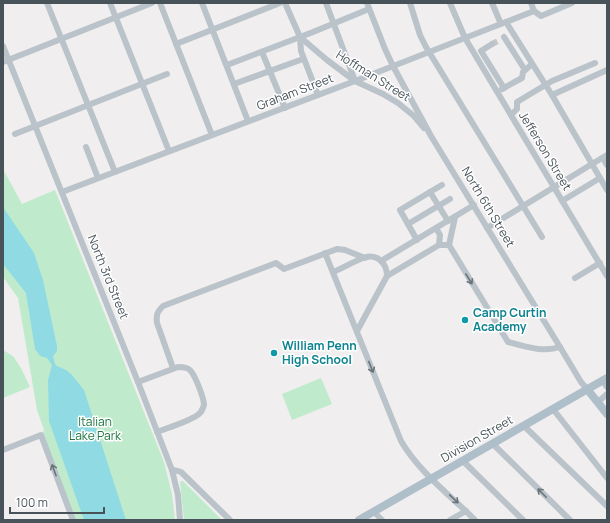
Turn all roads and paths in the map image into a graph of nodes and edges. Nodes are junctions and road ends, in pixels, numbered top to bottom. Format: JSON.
{"nodes":[{"id":1,"x":47,"y":3,"type":"edge"},
{"id":2,"x":110,"y":3,"type":"edge"},
{"id":3,"x":152,"y":3,"type":"edge"},
{"id":4,"x":160,"y":3,"type":"edge"},
{"id":5,"x":202,"y":3,"type":"edge"},
{"id":6,"x":280,"y":3,"type":"edge"},
{"id":7,"x":285,"y":3,"type":"edge"},
{"id":8,"x":326,"y":3,"type":"edge"},
{"id":9,"x":410,"y":3,"type":"edge"},
{"id":10,"x":450,"y":3,"type":"edge"},
{"id":11,"x":492,"y":3,"type":"edge"},
{"id":12,"x":533,"y":3,"type":"edge"},
{"id":13,"x":572,"y":3,"type":"edge"},
{"id":14,"x":368,"y":6,"type":"edge"},
{"id":15,"x":534,"y":11,"type":"junction"},
{"id":16,"x":115,"y":17,"type":"junction"},
{"id":17,"x":504,"y":23,"type":"junction"},
{"id":18,"x":334,"y":24,"type":"junction"},
{"id":19,"x":213,"y":29,"type":"junction"},
{"id":20,"x":512,"y":32,"type":"junction"},
{"id":21,"x":300,"y":37,"type":"junction"},
{"id":22,"x":465,"y":38,"type":"junction"},
{"id":23,"x":61,"y":39,"type":"junction"},
{"id":24,"x":176,"y":44,"type":"junction"},
{"id":25,"x":492,"y":44,"type":"tunnel mouth"},
{"id":26,"x":3,"y":46,"type":"edge"},
{"id":27,"x":481,"y":51,"type":"junction"},
{"id":28,"x":262,"y":52,"type":"junction"},
{"id":29,"x":429,"y":52,"type":"junction"},
{"id":30,"x":474,"y":54,"type":"junction"},
{"id":31,"x":303,"y":58,"type":"junction"},
{"id":32,"x":6,"y":61,"type":"edge"},
{"id":33,"x":595,"y":63,"type":"dead end"},
{"id":34,"x":532,"y":64,"type":"junction"},
{"id":35,"x":227,"y":65,"type":"junction"},
{"id":36,"x":393,"y":66,"type":"junction"},
{"id":37,"x":525,"y":70,"type":"junction"},
{"id":38,"x":607,"y":70,"type":"edge"},
{"id":39,"x":270,"y":71,"type":"junction"},
{"id":40,"x":167,"y":74,"type":"dead end"},
{"id":41,"x":356,"y":81,"type":"junction"},
{"id":42,"x":142,"y":84,"type":"junction"},
{"id":43,"x":234,"y":84,"type":"junction"},
{"id":44,"x":545,"y":85,"type":"junction"},
{"id":45,"x":504,"y":88,"type":"junction"},
{"id":46,"x":497,"y":92,"type":"junction"},
{"id":47,"x":318,"y":95,"type":"junction"},
{"id":48,"x":552,"y":95,"type":"junction"},
{"id":49,"x":88,"y":105,"type":"junction"},
{"id":50,"x":285,"y":108,"type":"junction"},
{"id":51,"x":511,"y":115,"type":"junction"},
{"id":52,"x":248,"y":121,"type":"junction"},
{"id":53,"x":35,"y":126,"type":"junction"},
{"id":54,"x":15,"y":134,"type":"dead end"},
{"id":55,"x":212,"y":135,"type":"junction"},
{"id":56,"x":431,"y":136,"type":"junction"},
{"id":57,"x":86,"y":147,"type":"dead end"},
{"id":58,"x":169,"y":151,"type":"junction"},
{"id":59,"x":605,"y":157,"type":"edge"},
{"id":60,"x":592,"y":164,"type":"junction"},
{"id":61,"x":607,"y":165,"type":"edge"},
{"id":62,"x":115,"y":172,"type":"junction"},
{"id":63,"x":98,"y":178,"type":"junction"},
{"id":64,"x":600,"y":178,"type":"junction"},
{"id":65,"x":442,"y":185,"type":"dead end"},
{"id":66,"x":554,"y":187,"type":"junction"},
{"id":67,"x":607,"y":190,"type":"edge"},
{"id":68,"x":62,"y":192,"type":"junction"},
{"id":69,"x":430,"y":192,"type":"junction"},
{"id":70,"x":450,"y":199,"type":"dead end"},
{"id":71,"x":562,"y":201,"type":"junction"},
{"id":72,"x":474,"y":205,"type":"junction"},
{"id":73,"x":439,"y":206,"type":"junction"},
{"id":74,"x":523,"y":206,"type":"junction"},
{"id":75,"x":455,"y":217,"type":"junction"},
{"id":76,"x":448,"y":221,"type":"junction"},
{"id":77,"x":408,"y":224,"type":"junction"},
{"id":78,"x":436,"y":228,"type":"junction"},
{"id":79,"x":487,"y":228,"type":"junction"},
{"id":80,"x":542,"y":237,"type":"dead end"},
{"id":81,"x":417,"y":240,"type":"junction"},
{"id":82,"x":439,"y":245,"type":"junction"},
{"id":83,"x":449,"y":245,"type":"junction"},
{"id":84,"x":325,"y":253,"type":"junction"},
{"id":85,"x":365,"y":258,"type":"junction"},
{"id":86,"x":381,"y":261,"type":"junction"},
{"id":87,"x":600,"y":263,"type":"junction"},
{"id":88,"x":333,"y":272,"type":"junction"},
{"id":89,"x":387,"y":276,"type":"junction"},
{"id":90,"x":607,"y":276,"type":"edge"},
{"id":91,"x":575,"y":278,"type":"dead end"},
{"id":92,"x":357,"y":331,"type":"junction"},
{"id":93,"x":560,"y":347,"type":"junction"},
{"id":94,"x":174,"y":368,"type":"junction"},
{"id":95,"x":138,"y":382,"type":"junction"},
{"id":96,"x":606,"y":382,"type":"edge"},
{"id":97,"x":587,"y":390,"type":"junction"},
{"id":98,"x":607,"y":395,"type":"edge"},
{"id":99,"x":598,"y":402,"type":"junction"},
{"id":100,"x":554,"y":409,"type":"junction"},
{"id":101,"x":607,"y":414,"type":"edge"},
{"id":102,"x":524,"y":426,"type":"junction"},
{"id":103,"x":157,"y":432,"type":"junction"},
{"id":104,"x":492,"y":444,"type":"junction"},
{"id":105,"x":3,"y":450,"type":"edge"},
{"id":106,"x":463,"y":461,"type":"junction"},
{"id":107,"x":172,"y":470,"type":"junction"},
{"id":108,"x":432,"y":478,"type":"junction"},
{"id":109,"x":607,"y":478,"type":"edge"},
{"id":110,"x":607,"y":506,"type":"edge"},
{"id":111,"x":466,"y":511,"type":"junction"},
{"id":112,"x":374,"y":512,"type":"junction"},
{"id":113,"x":73,"y":520,"type":"edge"},
{"id":114,"x":180,"y":520,"type":"edge"},
{"id":115,"x":230,"y":520,"type":"edge"},
{"id":116,"x":359,"y":520,"type":"edge"},
{"id":117,"x":382,"y":520,"type":"edge"},
{"id":118,"x":450,"y":520,"type":"edge"},
{"id":119,"x":476,"y":520,"type":"edge"},
{"id":120,"x":523,"y":520,"type":"edge"},
{"id":121,"x":570,"y":520,"type":"edge"}],
"edges":[{"from":1,"to":23,"type":"street"},
{"from":2,"to":16,"type":"street"},
{"from":3,"to":16,"type":"street"},
{"from":4,"to":24,"type":"street"},
{"from":5,"to":19,"type":"street"},
{"from":6,"to":19,"type":"street"},
{"from":7,"to":21,"type":"street","name":"Hoffman Street"},
{"from":8,"to":18,"type":"street"},
{"from":9,"to":29,"type":"street"},
{"from":10,"to":22,"type":"street","name":"Jefferson Street"},
{"from":11,"to":17,"type":"street"},
{"from":12,"to":15,"type":"street"},
{"from":13,"to":15,"type":"street"},
{"from":14,"to":18,"type":"street"},
{"from":14,"to":36,"type":"street","name":"North 6th Street"},
{"from":15,"to":17,"type":"street","name":"Graham Street"},
{"from":16,"to":23,"type":"street"},
{"from":16,"to":42,"type":"street"},
{"from":17,"to":20,"type":"street"},
{"from":17,"to":22,"type":"street","name":"Graham Street"},
{"from":18,"to":21,"type":"street"},
{"from":18,"to":41,"type":"street"},
{"from":19,"to":24,"type":"street"},
{"from":19,"to":35,"type":"street"},
{"from":20,"to":34,"type":"street"},
{"from":20,"to":37,"type":"street"},
{"from":21,"to":28,"type":"street"},
{"from":21,"to":31,"type":"street","name":"Hoffman Street"},
{"from":21,"to":41,"type":"street","name":"Hoffman Street"},
{"from":22,"to":29,"type":"street","name":"Graham Street"},
{"from":22,"to":30,"type":"street","name":"Jefferson Street"},
{"from":23,"to":32,"type":"street"},
{"from":23,"to":49,"type":"street"},
{"from":24,"to":55,"type":"street"},
{"from":25,"to":27,"type":"street"},
{"from":26,"to":32,"type":"street","name":"North 3rd Street"},
{"from":27,"to":30,"type":"street"},
{"from":27,"to":45,"type":"street"},
{"from":28,"to":35,"type":"street"},
{"from":28,"to":39,"type":"street"},
{"from":29,"to":36,"type":"street","name":"Graham Street"},
{"from":29,"to":74,"type":"street"},
{"from":30,"to":46,"type":"street","name":"Jefferson Street"},
{"from":31,"to":39,"type":"street"},
{"from":31,"to":47,"type":"street","name":"Hoffman Street"},
{"from":32,"to":53,"type":"street","name":"North 3rd Street"},
{"from":33,"to":44,"type":"street"},
{"from":34,"to":37,"type":"street"},
{"from":34,"to":44,"type":"street"},
{"from":35,"to":43,"type":"street"},
{"from":36,"to":41,"type":"street","name":"Graham Street"},
{"from":36,"to":56,"type":"street","name":"North 6th Street"},
{"from":37,"to":45,"type":"street"},
{"from":38,"to":48,"type":"street"},
{"from":39,"to":43,"type":"street"},
{"from":39,"to":50,"type":"street"},
{"from":40,"to":42,"type":"street"},
{"from":41,"to":47,"type":"street","name":"Graham Street"},
{"from":41,"to":56,"type":"street","name":"Hoffman Street"},
{"from":42,"to":49,"type":"street"},
{"from":42,"to":58,"type":"street"},
{"from":43,"to":52,"type":"street"},
{"from":44,"to":48,"type":"street"},
{"from":44,"to":51,"type":"street"},
{"from":45,"to":46,"type":"street"},
{"from":46,"to":51,"type":"street","name":"Jefferson Street"},
{"from":47,"to":50,"type":"street","name":"Graham Street"},
{"from":48,"to":60,"type":"street"},
{"from":49,"to":53,"type":"street"},
{"from":49,"to":62,"type":"street"},
{"from":50,"to":52,"type":"street","name":"Graham Street"},
{"from":51,"to":66,"type":"street","name":"Jefferson Street"},
{"from":52,"to":55,"type":"street","name":"Graham Street"},
{"from":53,"to":54,"type":"street"},
{"from":53,"to":68,"type":"street","name":"North 3rd Street"},
{"from":55,"to":58,"type":"street","name":"Graham Street"},
{"from":56,"to":72,"type":"street","name":"North 6th Street"},
{"from":57,"to":63,"type":"street"},
{"from":58,"to":62,"type":"street","name":"Graham Street"},
{"from":59,"to":60,"type":"street"},
{"from":59,"to":61,"type":"street"},
{"from":60,"to":64,"type":"street"},
{"from":60,"to":66,"type":"street"},
{"from":62,"to":63,"type":"street","name":"Graham Street"},
{"from":63,"to":68,"type":"street","name":"Graham Street"},
{"from":64,"to":67,"type":"street"},
{"from":64,"to":71,"type":"street"},
{"from":65,"to":69,"type":"street"},
{"from":66,"to":71,"type":"street","name":"Jefferson Street"},
{"from":66,"to":74,"type":"street"},
{"from":68,"to":95,"type":"street","name":"North 3rd Street"},
{"from":69,"to":73,"type":"street"},
{"from":69,"to":77,"type":"street"},
{"from":70,"to":73,"type":"street"},
{"from":71,"to":87,"type":"street","name":"Jefferson Street"},
{"from":72,"to":75,"type":"street"},
{"from":72,"to":79,"type":"street","name":"North 6th Street"},
{"from":73,"to":76,"type":"street"},
{"from":73,"to":77,"type":"street"},
{"from":74,"to":79,"type":"street"},
{"from":74,"to":80,"type":"street"},
{"from":75,"to":76,"type":"street"},
{"from":75,"to":83,"type":"street"},
{"from":76,"to":78,"type":"street"},
{"from":77,"to":81,"type":"street"},
{"from":78,"to":81,"type":"street"},
{"from":78,"to":82,"type":"street"},
{"from":79,"to":93,"type":"street","name":"North 6th Street"},
{"from":81,"to":86,"type":"street"},
{"from":82,"to":83,"type":"street"},
{"from":82,"to":89,"type":"street"},
{"from":83,"to":93,"type":"street","one_way":true},
{"from":84,"to":85,"type":"street"},
{"from":84,"to":88,"type":"street"},
{"from":84,"to":94,"type":"street"},
{"from":85,"to":86,"type":"street"},
{"from":85,"to":88,"type":"street"},
{"from":86,"to":89,"type":"street"},
{"from":87,"to":90,"type":"street","name":"Jefferson Street"},
{"from":87,"to":91,"type":"street"},
{"from":88,"to":92,"type":"street"},
{"from":89,"to":92,"type":"street"},
{"from":92,"to":108,"type":"street","one_way":true},
{"from":93,"to":97,"type":"street","name":"North 6th Street"},
{"from":94,"to":95,"type":"street"},
{"from":94,"to":103,"type":"street"},
{"from":95,"to":103,"type":"street","name":"North 3rd Street"},
{"from":96,"to":97,"type":"main road","name":"Division Street"},
{"from":97,"to":99,"type":"main road","name":"North 6th Street"},
{"from":97,"to":100,"type":"main road","name":"Division Street"},
{"from":98,"to":99,"type":"street"},
{"from":99,"to":101,"type":"main road","name":"North 6th Street"},
{"from":100,"to":102,"type":"main road","name":"Division Street"},
{"from":100,"to":109,"type":"street"},
{"from":102,"to":104,"type":"main road","name":"Division Street"},
{"from":102,"to":110,"type":"street"},
{"from":103,"to":107,"type":"street","name":"North 3rd Street"},
{"from":104,"to":106,"type":"main road","name":"Division Street"},
{"from":121,"to":104,"type":"street","one_way":true},
{"from":113,"to":105,"type":"street","one_way":true},
{"from":106,"to":108,"type":"main road","name":"Division Street"},
{"from":106,"to":120,"type":"street"},
{"from":107,"to":114,"type":"street","name":"North 3rd Street"},
{"from":107,"to":115,"type":"street"},
{"from":108,"to":111,"type":"street","one_way":true},
{"from":108,"to":112,"type":"main road","name":"Division Street"},
{"from":111,"to":118,"type":"street"},
{"from":111,"to":119,"type":"street"},
{"from":112,"to":116,"type":"main road","name":"Division Street"},
{"from":112,"to":117,"type":"street"}]}
